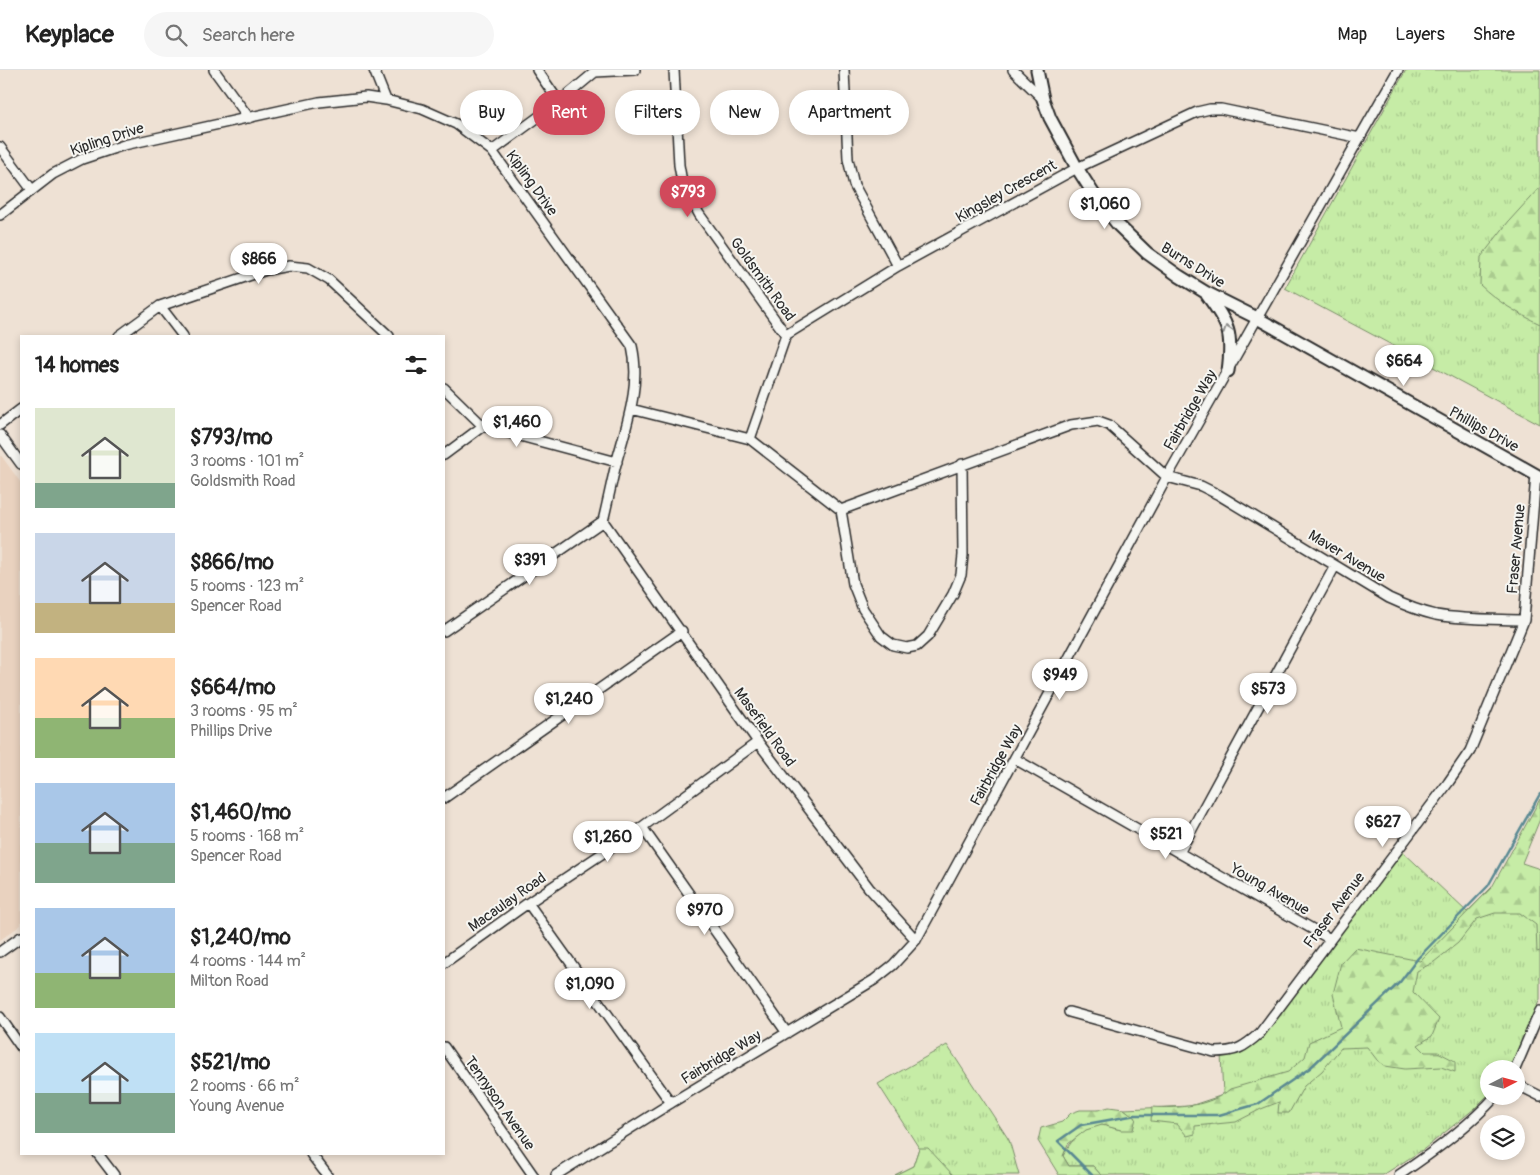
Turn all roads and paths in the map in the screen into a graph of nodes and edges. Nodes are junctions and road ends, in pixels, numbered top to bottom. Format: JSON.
{"nodes":[{"id":1,"x":214,"y":70,"type":"edge"},
{"id":2,"x":374,"y":70,"type":"edge"},
{"id":3,"x":536,"y":70,"type":"edge"},
{"id":4,"x":635,"y":70,"type":"edge"},
{"id":5,"x":674,"y":70,"type":"edge"},
{"id":6,"x":844,"y":70,"type":"edge"},
{"id":7,"x":1013,"y":70,"type":"edge"},
{"id":8,"x":1037,"y":70,"type":"edge"},
{"id":9,"x":1398,"y":70,"type":"edge"},
{"id":10,"x":595,"y":71,"type":"edge"},
{"id":11,"x":550,"y":90,"type":"edge"},
{"id":12,"x":573,"y":90,"type":"edge"},
{"id":13,"x":1043,"y":99,"type":"junction"},
{"id":14,"x":386,"y":100,"type":"junction"},
{"id":15,"x":248,"y":118,"type":"junction"},
{"id":16,"x":533,"y":121,"type":"edge"},
{"id":17,"x":1360,"y":138,"type":"junction"},
{"id":18,"x":0,"y":147,"type":"edge"},
{"id":19,"x":492,"y":151,"type":"junction"},
{"id":20,"x":1077,"y":168,"type":"junction"},
{"id":21,"x":32,"y":190,"type":"junction"},
{"id":22,"x":0,"y":214,"type":"edge"},
{"id":23,"x":898,"y":266,"type":"junction"},
{"id":24,"x":1205,"y":292,"type":"junction"},
{"id":25,"x":160,"y":306,"type":"junction"},
{"id":26,"x":1258,"y":318,"type":"junction"},
{"id":27,"x":120,"y":335,"type":"edge"},
{"id":28,"x":182,"y":335,"type":"edge"},
{"id":29,"x":388,"y":335,"type":"edge"},
{"id":30,"x":786,"y":335,"type":"junction"},
{"id":31,"x":1228,"y":371,"type":"junction"},
{"id":32,"x":445,"y":389,"type":"edge"},
{"id":33,"x":631,"y":409,"type":"junction"},
{"id":34,"x":20,"y":411,"type":"edge"},
{"id":35,"x":0,"y":425,"type":"edge"},
{"id":36,"x":483,"y":426,"type":"junction"},
{"id":37,"x":0,"y":435,"type":"edge"},
{"id":38,"x":750,"y":439,"type":"junction"},
{"id":39,"x":445,"y":454,"type":"edge"},
{"id":40,"x":617,"y":462,"type":"junction"},
{"id":41,"x":20,"y":463,"type":"edge"},
{"id":42,"x":962,"y":464,"type":"junction"},
{"id":43,"x":1538,"y":476,"type":"edge"},
{"id":44,"x":1168,"y":477,"type":"junction"},
{"id":45,"x":841,"y":510,"type":"junction"},
{"id":46,"x":604,"y":521,"type":"junction"},
{"id":47,"x":1335,"y":566,"type":"junction"},
{"id":48,"x":1524,"y":620,"type":"junction"},
{"id":49,"x":445,"y":631,"type":"edge"},
{"id":50,"x":682,"y":631,"type":"junction"},
{"id":51,"x":758,"y":742,"type":"junction"},
{"id":52,"x":1015,"y":759,"type":"junction"},
{"id":53,"x":445,"y":797,"type":"edge"},
{"id":54,"x":642,"y":827,"type":"junction"},
{"id":55,"x":1179,"y":853,"type":"junction"},
{"id":56,"x":528,"y":903,"type":"junction"},
{"id":57,"x":20,"y":938,"type":"edge"},
{"id":58,"x":1330,"y":939,"type":"junction"},
{"id":59,"x":916,"y":940,"type":"junction"},
{"id":60,"x":0,"y":952,"type":"edge"},
{"id":61,"x":445,"y":962,"type":"edge"},
{"id":62,"x":1540,"y":1011,"type":"edge"},
{"id":63,"x":1069,"y":1012,"type":"dead end"},
{"id":64,"x":0,"y":1017,"type":"edge"},
{"id":65,"x":787,"y":1033,"type":"junction"},
{"id":66,"x":20,"y":1046,"type":"edge"},
{"id":67,"x":445,"y":1049,"type":"edge"},
{"id":68,"x":1519,"y":1060,"type":"edge"},
{"id":69,"x":1525,"y":1088,"type":"edge"},
{"id":70,"x":1540,"y":1096,"type":"edge"},
{"id":71,"x":671,"y":1103,"type":"junction"},
{"id":72,"x":1488,"y":1105,"type":"edge"},
{"id":73,"x":99,"y":1155,"type":"edge"},
{"id":74,"x":312,"y":1155,"type":"edge"},
{"id":75,"x":114,"y":1175,"type":"edge"},
{"id":76,"x":327,"y":1175,"type":"edge"},
{"id":77,"x":533,"y":1175,"type":"edge"},
{"id":78,"x":556,"y":1175,"type":"edge"},
{"id":79,"x":1399,"y":1175,"type":"edge"}],
"edges":[{"from":1,"to":15,"type":"street"},
{"from":2,"to":14,"type":"street"},
{"from":3,"to":11,"type":"street"},
{"from":4,"to":10,"type":"street"},
{"from":5,"to":30,"type":"street","name":"Goldsmith Road"},
{"from":6,"to":23,"type":"street"},
{"from":7,"to":13,"type":"street"},
{"from":8,"to":13,"type":"main road","name":"Burns Drive"},
{"from":9,"to":17,"type":"street","name":"Fairbridge Way"},
{"from":10,"to":12,"type":"street"},
{"from":13,"to":20,"type":"main road","name":"Burns Drive"},
{"from":14,"to":15,"type":"street","name":"Kipling Drive"},
{"from":14,"to":19,"type":"street","name":"Kipling Drive"},
{"from":15,"to":21,"type":"street","name":"Kipling Drive"},
{"from":16,"to":19,"type":"street"},
{"from":17,"to":20,"type":"street","name":"Kingsley Crescent"},
{"from":17,"to":26,"type":"street","name":"Fairbridge Way"},
{"from":18,"to":21,"type":"street"},
{"from":19,"to":33,"type":"street","name":"Kipling Drive"},
{"from":20,"to":23,"type":"street","name":"Kingsley Crescent"},
{"from":20,"to":24,"type":"main road","name":"Burns Drive"},
{"from":21,"to":22,"type":"street","name":"Kipling Drive"},
{"from":23,"to":30,"type":"street","name":"Kingsley Crescent"},
{"from":24,"to":26,"type":"main road","name":"Burns Drive"},
{"from":31,"to":24,"type":"main road","one_way":true},
{"from":25,"to":27,"type":"street"},
{"from":25,"to":28,"type":"street"},
{"from":25,"to":29,"type":"street"},
{"from":26,"to":31,"type":"street","name":"Fairbridge Way"},
{"from":26,"to":43,"type":"main road","name":"Phillips Drive"},
{"from":30,"to":38,"type":"street"},
{"from":31,"to":44,"type":"street","name":"Fairbridge Way"},
{"from":32,"to":36,"type":"street"},
{"from":33,"to":38,"type":"street"},
{"from":33,"to":40,"type":"street","name":"Kipling Drive"},
{"from":34,"to":35,"type":"street"},
{"from":36,"to":39,"type":"street"},
{"from":36,"to":40,"type":"street"},
{"from":37,"to":41,"type":"street"},
{"from":38,"to":45,"type":"street"},
{"from":40,"to":46,"type":"street","name":"Kipling Drive"},
{"from":42,"to":44,"type":"street"},
{"from":42,"to":45,"type":"street"},
{"from":42,"to":45,"type":"street"},
{"from":43,"to":48,"type":"street","name":"Fraser Avenue"},
{"from":44,"to":47,"type":"street","name":"Maver Avenue"},
{"from":44,"to":52,"type":"street","name":"Fairbridge Way"},
{"from":46,"to":49,"type":"street"},
{"from":46,"to":50,"type":"street","name":"Masefield Road"},
{"from":47,"to":48,"type":"street","name":"Maver Avenue"},
{"from":47,"to":55,"type":"street"},
{"from":48,"to":58,"type":"street","name":"Fraser Avenue"},
{"from":50,"to":51,"type":"street","name":"Masefield Road"},
{"from":50,"to":53,"type":"street"},
{"from":51,"to":54,"type":"street","name":"Macaulay Road"},
{"from":51,"to":59,"type":"street","name":"Masefield Road"},
{"from":52,"to":55,"type":"street","name":"Young Avenue"},
{"from":52,"to":59,"type":"street","name":"Fairbridge Way"},
{"from":54,"to":56,"type":"street","name":"Macaulay Road"},
{"from":54,"to":65,"type":"street"},
{"from":55,"to":58,"type":"street","name":"Young Avenue"},
{"from":56,"to":61,"type":"street","name":"Macaulay Road"},
{"from":56,"to":71,"type":"street"},
{"from":57,"to":60,"type":"street"},
{"from":58,"to":63,"type":"street","name":"Fraser Avenue"},
{"from":59,"to":65,"type":"street","name":"Fairbridge Way"},
{"from":62,"to":68,"type":"street"},
{"from":64,"to":66,"type":"street"},
{"from":65,"to":71,"type":"street","name":"Fairbridge Way"},
{"from":67,"to":77,"type":"street","name":"Tennyson Avenue"},
{"from":69,"to":70,"type":"street"},
{"from":71,"to":78,"type":"street","name":"Fairbridge Way"},
{"from":72,"to":79,"type":"street"},
{"from":73,"to":75,"type":"street"},
{"from":74,"to":76,"type":"street"}]}
